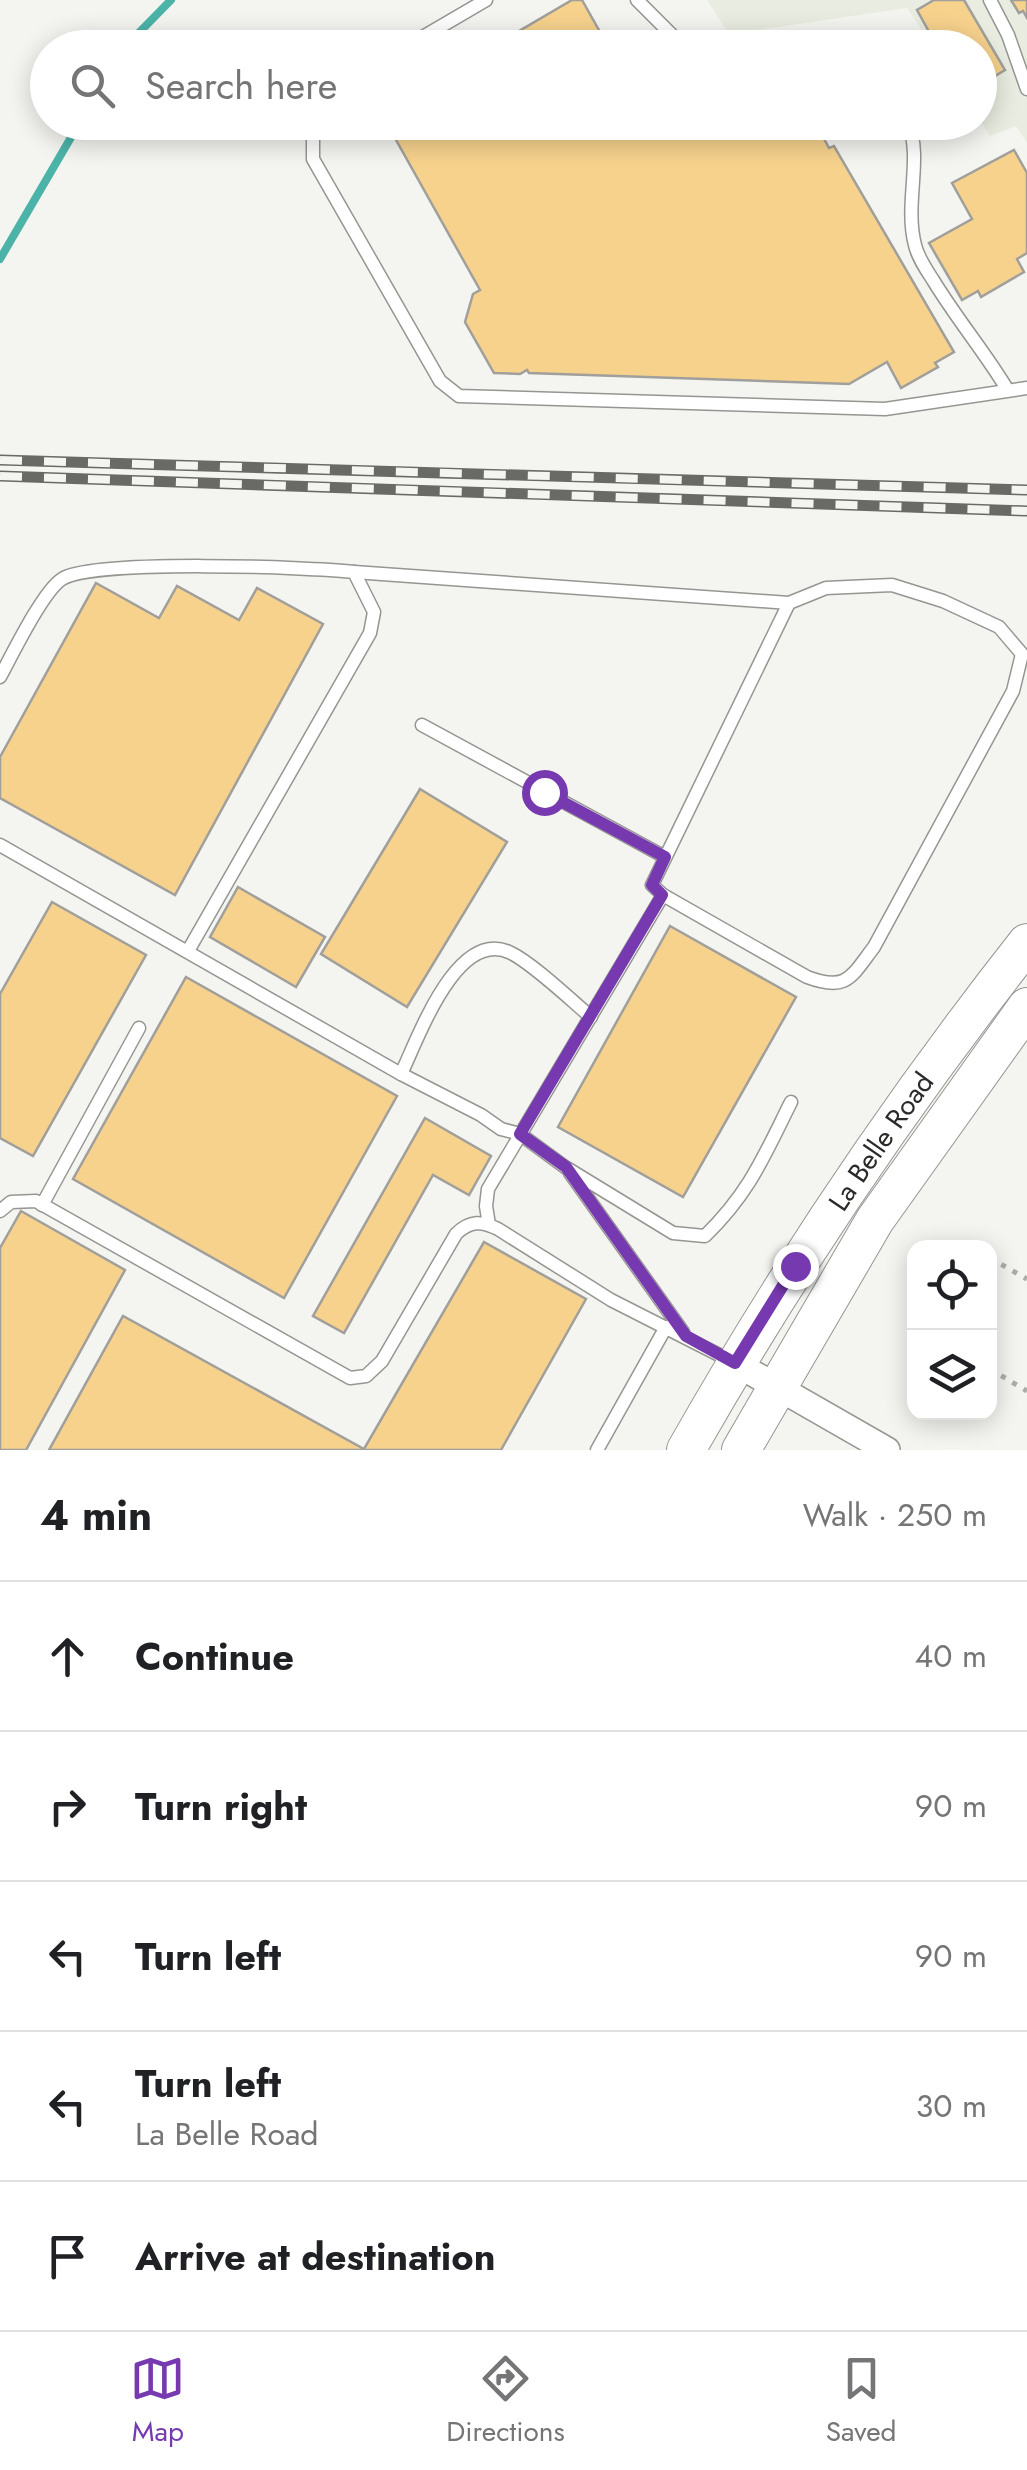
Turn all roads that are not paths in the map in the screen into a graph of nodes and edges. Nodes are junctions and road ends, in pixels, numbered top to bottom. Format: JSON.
{"nodes":[{"id":1,"x":486,"y":0,"type":"edge"},
{"id":2,"x":637,"y":0,"type":"edge"},
{"id":3,"x":990,"y":0,"type":"edge"},
{"id":4,"x":435,"y":30,"type":"edge"},
{"id":5,"x":667,"y":30,"type":"edge"},
{"id":6,"x":1027,"y":89,"type":"edge"},
{"id":7,"x":313,"y":140,"type":"edge"},
{"id":8,"x":912,"y":140,"type":"edge"},
{"id":9,"x":1027,"y":388,"type":"edge"},
{"id":10,"x":1007,"y":389,"type":"junction"},
{"id":11,"x":354,"y":572,"type":"junction"},
{"id":12,"x":789,"y":602,"type":"junction"},
{"id":13,"x":0,"y":677,"type":"edge"},
{"id":14,"x":422,"y":725,"type":"dead end"},
{"id":15,"x":0,"y":845,"type":"edge"},
{"id":16,"x":665,"y":857,"type":"junction"},
{"id":17,"x":662,"y":895,"type":"junction"},
{"id":18,"x":1027,"y":943,"type":"edge"},
{"id":19,"x":188,"y":952,"type":"junction"},
{"id":20,"x":1027,"y":1007,"type":"edge"},
{"id":21,"x":591,"y":1016,"type":"junction"},
{"id":22,"x":139,"y":1028,"type":"dead end"},
{"id":23,"x":402,"y":1074,"type":"junction"},
{"id":24,"x":791,"y":1102,"type":"dead end"},
{"id":25,"x":520,"y":1134,"type":"junction"},
{"id":26,"x":566,"y":1167,"type":"junction"},
{"id":27,"x":42,"y":1205,"type":"junction"},
{"id":28,"x":0,"y":1211,"type":"edge"},
{"id":29,"x":876,"y":1220,"type":"junction"},
{"id":30,"x":489,"y":1225,"type":"junction"},
{"id":31,"x":666,"y":1327,"type":"junction"},
{"id":32,"x":686,"y":1336,"type":"junction"},
{"id":33,"x":735,"y":1363,"type":"junction"},
{"id":34,"x":776,"y":1387,"type":"junction"},
{"id":35,"x":598,"y":1450,"type":"edge"},
{"id":36,"x":686,"y":1450,"type":"edge"},
{"id":37,"x":710,"y":1450,"type":"edge"},
{"id":38,"x":740,"y":1450,"type":"edge"},
{"id":39,"x":887,"y":1450,"type":"edge"}],
"edges":[{"from":1,"to":4,"type":"lane"},
{"from":2,"to":5,"type":"lane"},
{"from":3,"to":6,"type":"lane"},
{"from":7,"to":10,"type":"lane"},
{"from":8,"to":10,"type":"lane"},
{"from":9,"to":10,"type":"lane"},
{"from":11,"to":12,"type":"lane"},
{"from":11,"to":13,"type":"lane"},
{"from":11,"to":19,"type":"lane"},
{"from":12,"to":16,"type":"lane"},
{"from":12,"to":17,"type":"lane"},
{"from":14,"to":16,"type":"lane"},
{"from":15,"to":19,"type":"lane"},
{"from":16,"to":17,"type":"lane"},
{"from":17,"to":21,"type":"lane"},
{"from":18,"to":33,"type":"main road","name":"La Belle Road"},
{"from":19,"to":23,"type":"lane"},
{"from":20,"to":29,"type":"main road","name":"La Belle Road"},
{"from":21,"to":23,"type":"lane"},
{"from":21,"to":25,"type":"lane"},
{"from":22,"to":27,"type":"lane"},
{"from":23,"to":25,"type":"lane"},
{"from":24,"to":26,"type":"lane"},
{"from":25,"to":26,"type":"lane"},
{"from":25,"to":30,"type":"lane"},
{"from":26,"to":32,"type":"lane"},
{"from":27,"to":28,"type":"lane"},
{"from":27,"to":30,"type":"lane"},
{"from":29,"to":33,"type":"main road"},
{"from":29,"to":34,"type":"main road","name":"La Belle Road"},
{"from":30,"to":31,"type":"lane"},
{"from":31,"to":32,"type":"lane"},
{"from":31,"to":35,"type":"lane"},
{"from":32,"to":33,"type":"lane"},
{"from":33,"to":34,"type":"street"},
{"from":33,"to":36,"type":"main road","name":"La Belle Road"},
{"from":34,"to":37,"type":"main road"},
{"from":34,"to":38,"type":"main road","name":"La Belle Road"},
{"from":34,"to":39,"type":"street"}]}
